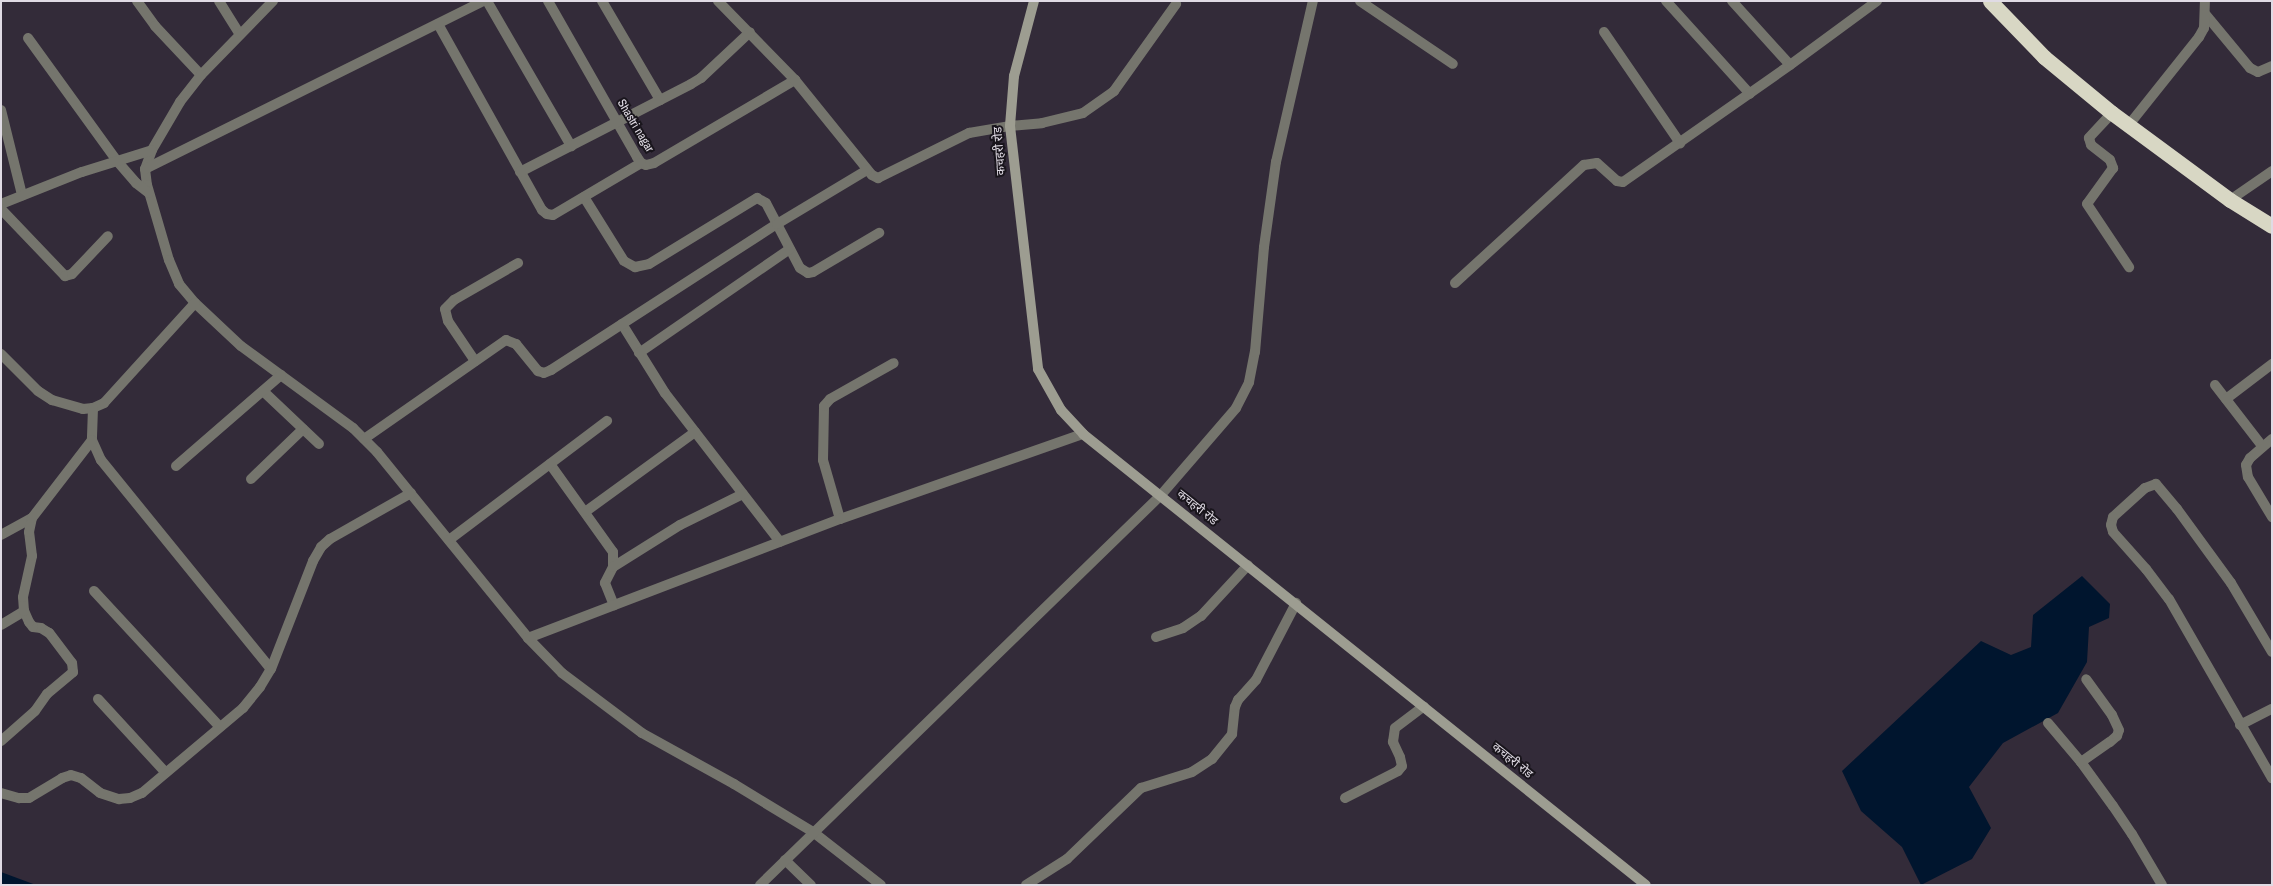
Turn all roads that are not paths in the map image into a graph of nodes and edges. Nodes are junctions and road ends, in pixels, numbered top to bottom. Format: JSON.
{"nodes":[{"id":1,"x":136,"y":1,"type":"edge"},
{"id":2,"x":219,"y":1,"type":"edge"},
{"id":3,"x":273,"y":1,"type":"edge"},
{"id":4,"x":482,"y":1,"type":"edge"},
{"id":5,"x":487,"y":1,"type":"edge"},
{"id":6,"x":548,"y":1,"type":"edge"},
{"id":7,"x":602,"y":1,"type":"edge"},
{"id":8,"x":718,"y":1,"type":"edge"},
{"id":9,"x":1034,"y":1,"type":"edge"},
{"id":10,"x":1313,"y":1,"type":"edge"},
{"id":11,"x":1360,"y":1,"type":"edge"},
{"id":12,"x":1666,"y":1,"type":"edge"},
{"id":13,"x":1732,"y":1,"type":"edge"},
{"id":14,"x":1877,"y":1,"type":"edge"},
{"id":15,"x":1990,"y":1,"type":"edge"},
{"id":16,"x":2205,"y":1,"type":"edge"},
{"id":17,"x":1176,"y":4,"type":"dead end"},
{"id":18,"x":2206,"y":15,"type":"junction"},
{"id":19,"x":438,"y":24,"type":"junction"},
{"id":20,"x":750,"y":32,"type":"junction"},
{"id":21,"x":1604,"y":32,"type":"dead end"},
{"id":22,"x":240,"y":34,"type":"junction"},
{"id":23,"x":28,"y":38,"type":"dead end"},
{"id":24,"x":1453,"y":64,"type":"dead end"},
{"id":25,"x":1790,"y":65,"type":"junction"},
{"id":26,"x":2272,"y":66,"type":"edge"},
{"id":27,"x":201,"y":75,"type":"junction"},
{"id":28,"x":795,"y":80,"type":"junction"},
{"id":29,"x":1750,"y":94,"type":"junction"},
{"id":30,"x":660,"y":100,"type":"junction"},
{"id":31,"x":1,"y":110,"type":"edge"},
{"id":32,"x":2112,"y":113,"type":"junction"},
{"id":33,"x":617,"y":122,"type":"junction"},
{"id":34,"x":1010,"y":126,"type":"junction"},
{"id":35,"x":2128,"y":126,"type":"junction"},
{"id":36,"x":1680,"y":143,"type":"junction"},
{"id":37,"x":571,"y":146,"type":"junction"},
{"id":38,"x":152,"y":150,"type":"junction"},
{"id":39,"x":117,"y":161,"type":"junction"},
{"id":40,"x":641,"y":163,"type":"junction"},
{"id":41,"x":145,"y":169,"type":"junction"},
{"id":42,"x":867,"y":170,"type":"junction"},
{"id":43,"x":2272,"y":171,"type":"edge"},
{"id":44,"x":520,"y":172,"type":"junction"},
{"id":45,"x":149,"y":193,"type":"junction"},
{"id":46,"x":22,"y":196,"type":"junction"},
{"id":47,"x":584,"y":196,"type":"junction"},
{"id":48,"x":2230,"y":200,"type":"junction"},
{"id":49,"x":1,"y":204,"type":"edge"},
{"id":50,"x":1,"y":209,"type":"edge"},
{"id":51,"x":777,"y":224,"type":"junction"},
{"id":52,"x":2272,"y":226,"type":"edge"},
{"id":53,"x":879,"y":232,"type":"dead end"},
{"id":54,"x":108,"y":236,"type":"dead end"},
{"id":55,"x":790,"y":249,"type":"junction"},
{"id":56,"x":518,"y":263,"type":"dead end"},
{"id":57,"x":2129,"y":267,"type":"dead end"},
{"id":58,"x":1455,"y":283,"type":"dead end"},
{"id":59,"x":195,"y":303,"type":"junction"},
{"id":60,"x":622,"y":324,"type":"junction"},
{"id":61,"x":639,"y":353,"type":"junction"},
{"id":62,"x":1,"y":354,"type":"edge"},
{"id":63,"x":475,"y":360,"type":"junction"},
{"id":64,"x":894,"y":364,"type":"dead end"},
{"id":65,"x":2272,"y":364,"type":"edge"},
{"id":66,"x":281,"y":376,"type":"junction"},
{"id":67,"x":2215,"y":385,"type":"dead end"},
{"id":68,"x":263,"y":391,"type":"junction"},
{"id":69,"x":2226,"y":399,"type":"junction"},
{"id":70,"x":93,"y":408,"type":"junction"},
{"id":71,"x":607,"y":421,"type":"dead end"},
{"id":72,"x":303,"y":429,"type":"junction"},
{"id":73,"x":695,"y":432,"type":"junction"},
{"id":74,"x":1083,"y":434,"type":"junction"},
{"id":75,"x":364,"y":439,"type":"junction"},
{"id":76,"x":2272,"y":439,"type":"edge"},
{"id":77,"x":92,"y":440,"type":"junction"},
{"id":78,"x":319,"y":444,"type":"dead end"},
{"id":79,"x":2263,"y":447,"type":"junction"},
{"id":80,"x":550,"y":464,"type":"junction"},
{"id":81,"x":176,"y":466,"type":"dead end"},
{"id":82,"x":250,"y":479,"type":"dead end"},
{"id":83,"x":410,"y":493,"type":"junction"},
{"id":84,"x":743,"y":494,"type":"junction"},
{"id":85,"x":1161,"y":495,"type":"junction"},
{"id":86,"x":585,"y":512,"type":"junction"},
{"id":87,"x":2272,"y":517,"type":"edge"},
{"id":88,"x":32,"y":518,"type":"junction"},
{"id":89,"x":840,"y":520,"type":"junction"},
{"id":90,"x":1,"y":536,"type":"edge"},
{"id":91,"x":449,"y":540,"type":"junction"},
{"id":92,"x":780,"y":542,"type":"junction"},
{"id":93,"x":1248,"y":565,"type":"junction"},
{"id":94,"x":613,"y":567,"type":"junction"},
{"id":95,"x":94,"y":591,"type":"dead end"},
{"id":96,"x":1296,"y":603,"type":"junction"},
{"id":97,"x":614,"y":605,"type":"junction"},
{"id":98,"x":24,"y":611,"type":"junction"},
{"id":99,"x":1,"y":625,"type":"edge"},
{"id":100,"x":1156,"y":637,"type":"dead end"},
{"id":101,"x":528,"y":638,"type":"junction"},
{"id":102,"x":2272,"y":652,"type":"edge"},
{"id":103,"x":271,"y":669,"type":"junction"},
{"id":104,"x":2086,"y":679,"type":"dead end"},
{"id":105,"x":98,"y":700,"type":"dead end"},
{"id":106,"x":1424,"y":706,"type":"junction"},
{"id":107,"x":2272,"y":709,"type":"edge"},
{"id":108,"x":2048,"y":723,"type":"dead end"},
{"id":109,"x":2240,"y":725,"type":"junction"},
{"id":110,"x":220,"y":727,"type":"junction"},
{"id":111,"x":1,"y":741,"type":"edge"},
{"id":112,"x":2081,"y":762,"type":"junction"},
{"id":113,"x":166,"y":773,"type":"junction"},
{"id":114,"x":2272,"y":778,"type":"edge"},
{"id":115,"x":1,"y":793,"type":"edge"},
{"id":116,"x":1345,"y":798,"type":"dead end"},
{"id":117,"x":813,"y":832,"type":"junction"},
{"id":118,"x":785,"y":860,"type":"junction"},
{"id":119,"x":760,"y":885,"type":"edge"},
{"id":120,"x":811,"y":885,"type":"edge"},
{"id":121,"x":881,"y":885,"type":"edge"},
{"id":122,"x":1026,"y":885,"type":"edge"},
{"id":123,"x":1646,"y":885,"type":"edge"},
{"id":124,"x":2162,"y":885,"type":"edge"}],
"edges":[{"from":1,"to":27,"type":"street"},
{"from":2,"to":22,"type":"street"},
{"from":3,"to":22,"type":"street"},
{"from":4,"to":19,"type":"street"},
{"from":5,"to":37,"type":"street"},
{"from":6,"to":33,"type":"street","name":"Shastri nagar"},
{"from":7,"to":30,"type":"street"},
{"from":8,"to":20,"type":"street"},
{"from":9,"to":34,"type":"main road","name":"कचहरी रोड"},
{"from":10,"to":85,"type":"street"},
{"from":11,"to":24,"type":"street"},
{"from":12,"to":29,"type":"street"},
{"from":13,"to":25,"type":"street"},
{"from":14,"to":25,"type":"street"},
{"from":15,"to":32,"type":"highway"},
{"from":16,"to":18,"type":"street"},
{"from":17,"to":34,"type":"street"},
{"from":18,"to":26,"type":"street"},
{"from":18,"to":35,"type":"street"},
{"from":19,"to":41,"type":"street"},
{"from":19,"to":44,"type":"street"},
{"from":20,"to":28,"type":"street"},
{"from":20,"to":30,"type":"street"},
{"from":21,"to":36,"type":"street"},
{"from":22,"to":27,"type":"street"},
{"from":23,"to":39,"type":"street"},
{"from":25,"to":29,"type":"street"},
{"from":27,"to":38,"type":"street"},
{"from":28,"to":40,"type":"street","name":"Shastri nagar"},
{"from":28,"to":42,"type":"street"},
{"from":29,"to":36,"type":"street"},
{"from":30,"to":33,"type":"street"},
{"from":31,"to":46,"type":"street"},
{"from":32,"to":35,"type":"highway"},
{"from":32,"to":57,"type":"street"},
{"from":33,"to":37,"type":"street"},
{"from":33,"to":40,"type":"street","name":"Shastri nagar"},
{"from":34,"to":42,"type":"street"},
{"from":34,"to":74,"type":"main road","name":"कचहरी रोड"},
{"from":35,"to":48,"type":"highway"},
{"from":36,"to":58,"type":"street"},
{"from":37,"to":44,"type":"street"},
{"from":38,"to":39,"type":"street"},
{"from":38,"to":41,"type":"street"},
{"from":39,"to":45,"type":"street"},
{"from":39,"to":46,"type":"street"},
{"from":40,"to":47,"type":"street"},
{"from":41,"to":45,"type":"street"},
{"from":42,"to":51,"type":"street"},
{"from":43,"to":48,"type":"street"},
{"from":44,"to":47,"type":"street"},
{"from":45,"to":59,"type":"street"},
{"from":46,"to":49,"type":"street"},
{"from":47,"to":51,"type":"street"},
{"from":48,"to":52,"type":"highway"},
{"from":50,"to":54,"type":"street"},
{"from":51,"to":55,"type":"street"},
{"from":51,"to":60,"type":"street"},
{"from":53,"to":55,"type":"street"},
{"from":55,"to":61,"type":"street"},
{"from":56,"to":63,"type":"street"},
{"from":59,"to":66,"type":"street"},
{"from":59,"to":70,"type":"street"},
{"from":60,"to":61,"type":"street"},
{"from":60,"to":63,"type":"street"},
{"from":61,"to":73,"type":"street"},
{"from":62,"to":70,"type":"street"},
{"from":63,"to":75,"type":"street"},
{"from":64,"to":89,"type":"street"},
{"from":65,"to":69,"type":"street"},
{"from":66,"to":68,"type":"street"},
{"from":66,"to":75,"type":"street"},
{"from":67,"to":69,"type":"street"},
{"from":68,"to":72,"type":"street"},
{"from":68,"to":81,"type":"street"},
{"from":69,"to":79,"type":"street"},
{"from":70,"to":77,"type":"street"},
{"from":71,"to":80,"type":"street"},
{"from":72,"to":78,"type":"street"},
{"from":72,"to":82,"type":"street"},
{"from":73,"to":84,"type":"street"},
{"from":73,"to":86,"type":"street"},
{"from":74,"to":85,"type":"main road","name":"कचहरी रोड"},
{"from":74,"to":89,"type":"street"},
{"from":75,"to":83,"type":"street"},
{"from":76,"to":79,"type":"street"},
{"from":77,"to":88,"type":"street"},
{"from":77,"to":103,"type":"street"},
{"from":79,"to":87,"type":"street"},
{"from":80,"to":86,"type":"street"},
{"from":80,"to":91,"type":"street"},
{"from":83,"to":91,"type":"street"},
{"from":83,"to":103,"type":"street"},
{"from":84,"to":92,"type":"street"},
{"from":84,"to":94,"type":"street"},
{"from":85,"to":93,"type":"main road","name":"कचहरी रोड"},
{"from":85,"to":117,"type":"street"},
{"from":86,"to":94,"type":"street"},
{"from":88,"to":90,"type":"street"},
{"from":88,"to":98,"type":"street"},
{"from":89,"to":92,"type":"street"},
{"from":91,"to":101,"type":"street"},
{"from":92,"to":97,"type":"street"},
{"from":93,"to":96,"type":"main road","name":"कचहरी रोड"},
{"from":93,"to":100,"type":"street"},
{"from":94,"to":97,"type":"street"},
{"from":95,"to":110,"type":"street"},
{"from":96,"to":106,"type":"main road","name":"कचहरी रोड"},
{"from":96,"to":122,"type":"street"},
{"from":97,"to":101,"type":"street"},
{"from":98,"to":99,"type":"street"},
{"from":98,"to":111,"type":"street"},
{"from":101,"to":117,"type":"street"},
{"from":102,"to":109,"type":"street"},
{"from":103,"to":110,"type":"street"},
{"from":104,"to":112,"type":"street"},
{"from":105,"to":113,"type":"street"},
{"from":106,"to":116,"type":"street"},
{"from":106,"to":123,"type":"main road","name":"कचहरी रोड"},
{"from":107,"to":109,"type":"street"},
{"from":108,"to":112,"type":"street"},
{"from":109,"to":114,"type":"street"},
{"from":110,"to":113,"type":"street"},
{"from":112,"to":124,"type":"street"},
{"from":113,"to":115,"type":"street"},
{"from":117,"to":118,"type":"street"},
{"from":117,"to":121,"type":"street"},
{"from":118,"to":119,"type":"street"},
{"from":118,"to":120,"type":"street"}]}
